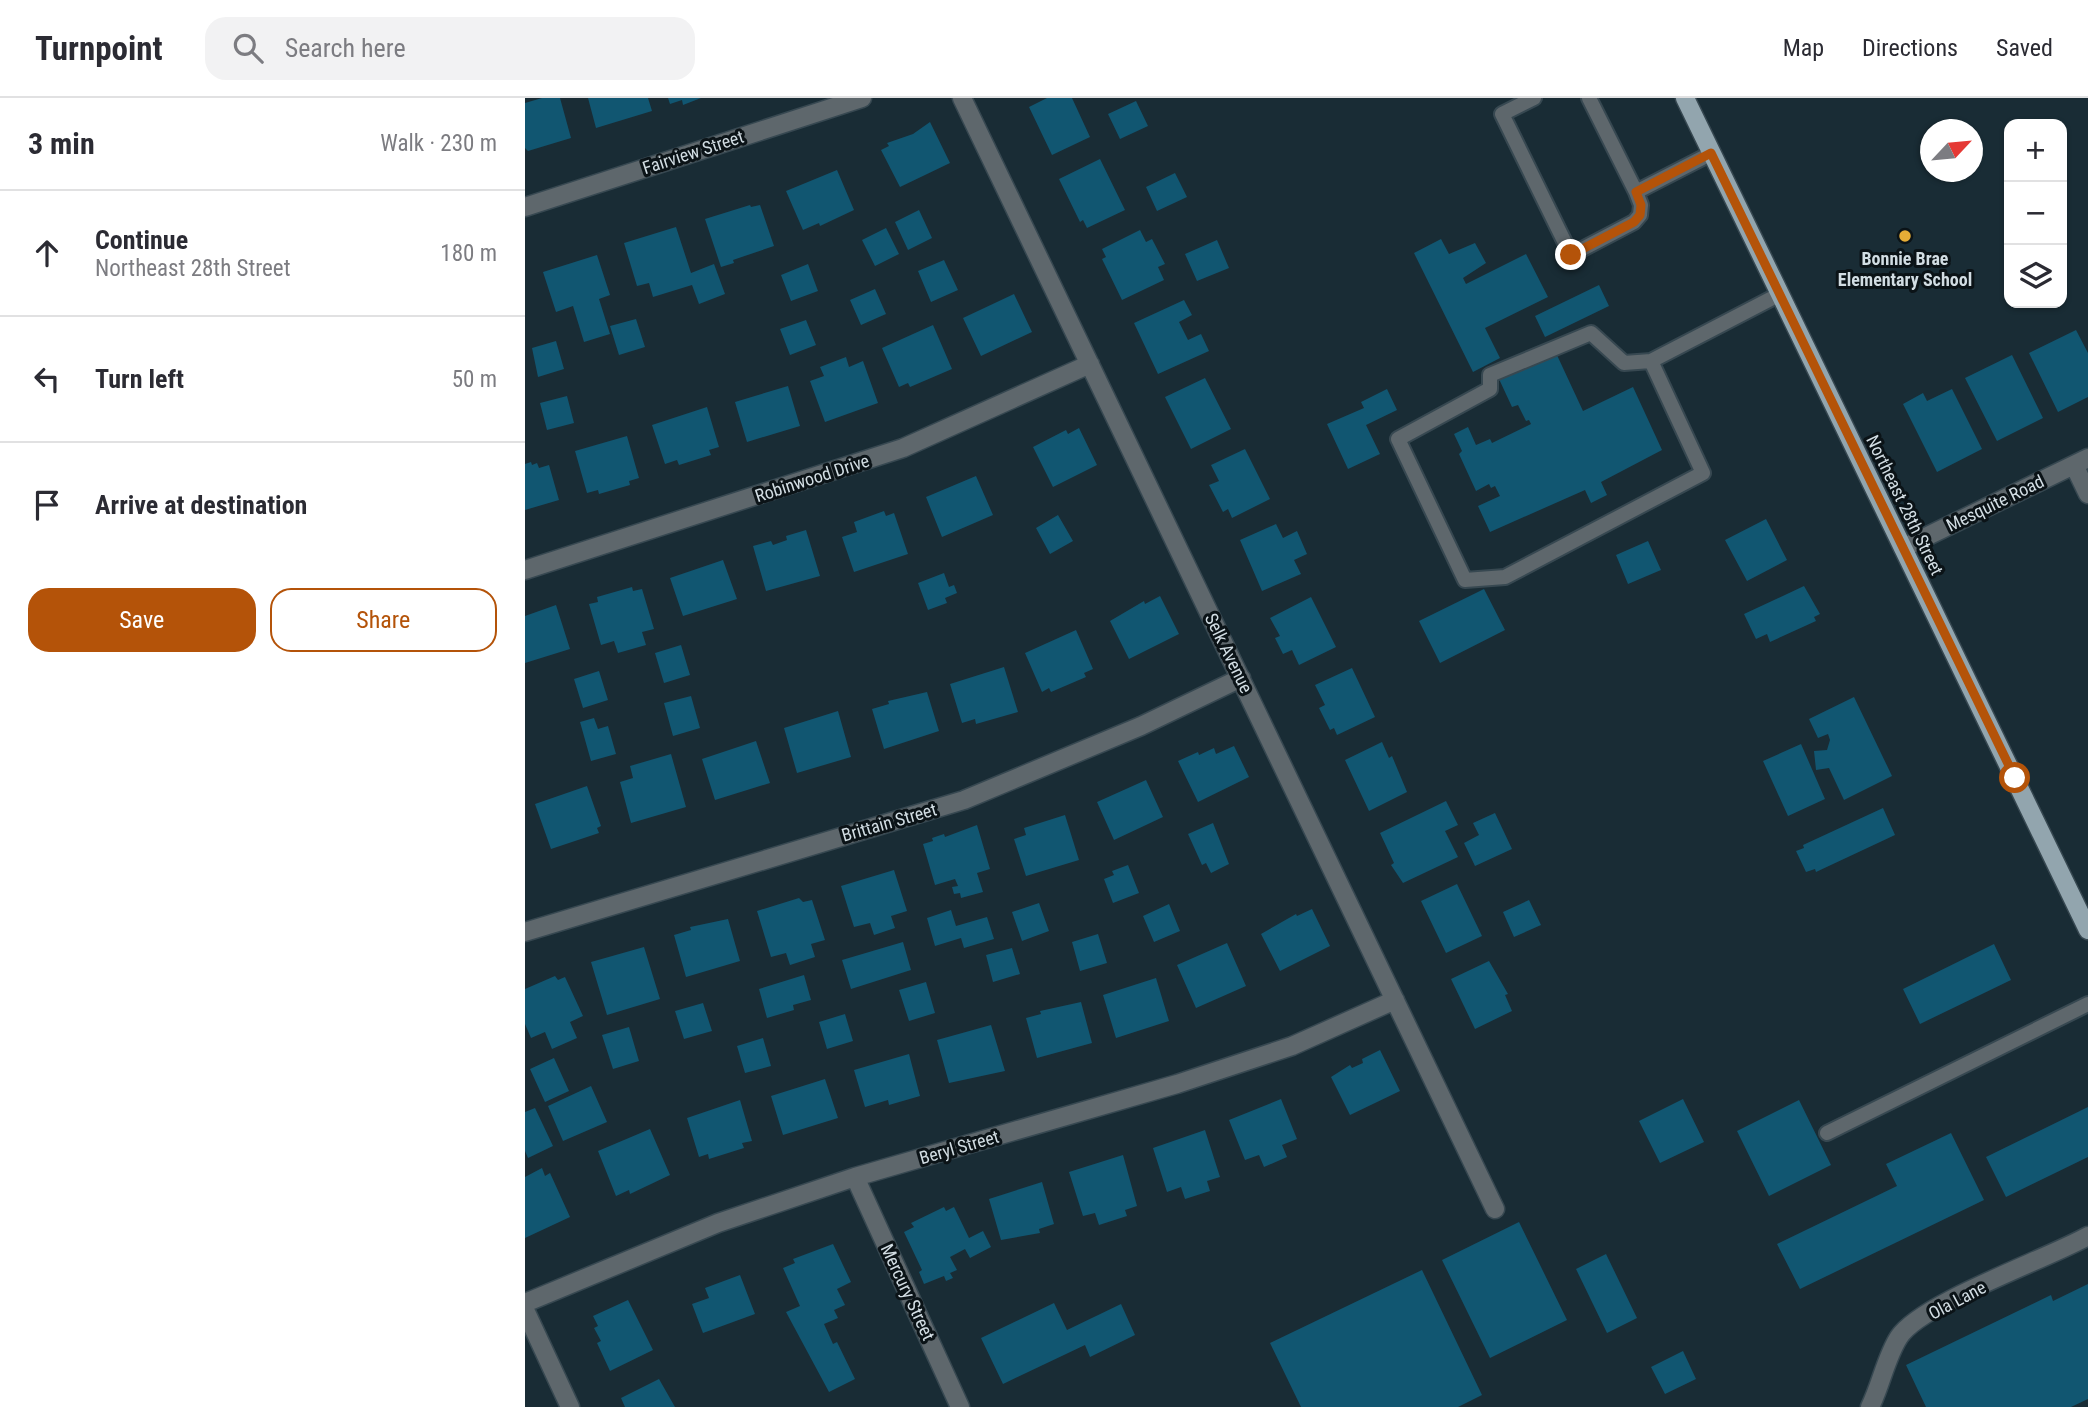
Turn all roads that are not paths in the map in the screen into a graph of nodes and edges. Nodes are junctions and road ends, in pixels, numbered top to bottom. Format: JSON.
{"nodes":[{"id":1,"x":862,"y":98,"type":"edge"},
{"id":2,"x":962,"y":98,"type":"edge"},
{"id":3,"x":1534,"y":98,"type":"edge"},
{"id":4,"x":1590,"y":98,"type":"edge"},
{"id":5,"x":1685,"y":98,"type":"edge"},
{"id":6,"x":1711,"y":153,"type":"junction"},
{"id":7,"x":1636,"y":192,"type":"junction"},
{"id":8,"x":525,"y":207,"type":"edge"},
{"id":9,"x":1780,"y":294,"type":"junction"},
{"id":10,"x":1651,"y":362,"type":"junction"},
{"id":11,"x":1090,"y":365,"type":"junction"},
{"id":12,"x":2081,"y":461,"type":"edge"},
{"id":13,"x":2088,"y":494,"type":"edge"},
{"id":14,"x":1903,"y":548,"type":"junction"},
{"id":15,"x":525,"y":570,"type":"edge"},
{"id":16,"x":1241,"y":678,"type":"junction"},
{"id":17,"x":2088,"y":930,"type":"edge"},
{"id":18,"x":525,"y":932,"type":"edge"},
{"id":19,"x":1395,"y":1000,"type":"junction"},
{"id":20,"x":2088,"y":1004,"type":"edge"},
{"id":21,"x":1827,"y":1133,"type":"dead end"},
{"id":22,"x":855,"y":1177,"type":"junction"},
{"id":23,"x":1495,"y":1209,"type":"dead end"},
{"id":24,"x":2088,"y":1236,"type":"edge"},
{"id":25,"x":525,"y":1303,"type":"edge"},
{"id":26,"x":525,"y":1310,"type":"edge"},
{"id":27,"x":571,"y":1407,"type":"edge"},
{"id":28,"x":960,"y":1407,"type":"edge"},
{"id":29,"x":1870,"y":1407,"type":"edge"}],
"edges":[{"from":1,"to":8,"type":"street","name":"Fairview Street"},
{"from":2,"to":11,"type":"street","name":"Selk Avenue"},
{"from":3,"to":7,"type":"lane"},
{"from":4,"to":7,"type":"lane"},
{"from":5,"to":6,"type":"main road","name":"Northeast 28th Street"},
{"from":6,"to":7,"type":"lane"},
{"from":6,"to":9,"type":"main road","name":"Northeast 28th Street"},
{"from":9,"to":10,"type":"lane"},
{"from":9,"to":14,"type":"main road","name":"Northeast 28th Street"},
{"from":10,"to":10,"type":"lane"},
{"from":11,"to":15,"type":"street","name":"Robinwood Drive"},
{"from":11,"to":16,"type":"street","name":"Selk Avenue"},
{"from":12,"to":13,"type":"street"},
{"from":12,"to":14,"type":"street","name":"Mesquite Road"},
{"from":14,"to":17,"type":"main road","name":"Northeast 28th Street"},
{"from":16,"to":18,"type":"street","name":"Brittain Street"},
{"from":16,"to":19,"type":"street","name":"Selk Avenue"},
{"from":19,"to":22,"type":"street","name":"Beryl Street"},
{"from":19,"to":23,"type":"street","name":"Selk Avenue"},
{"from":20,"to":21,"type":"lane"},
{"from":22,"to":25,"type":"street","name":"Beryl Street"},
{"from":22,"to":28,"type":"street","name":"Mercury Street"},
{"from":24,"to":29,"type":"street","name":"Ola Lane"},
{"from":26,"to":27,"type":"street"}]}
